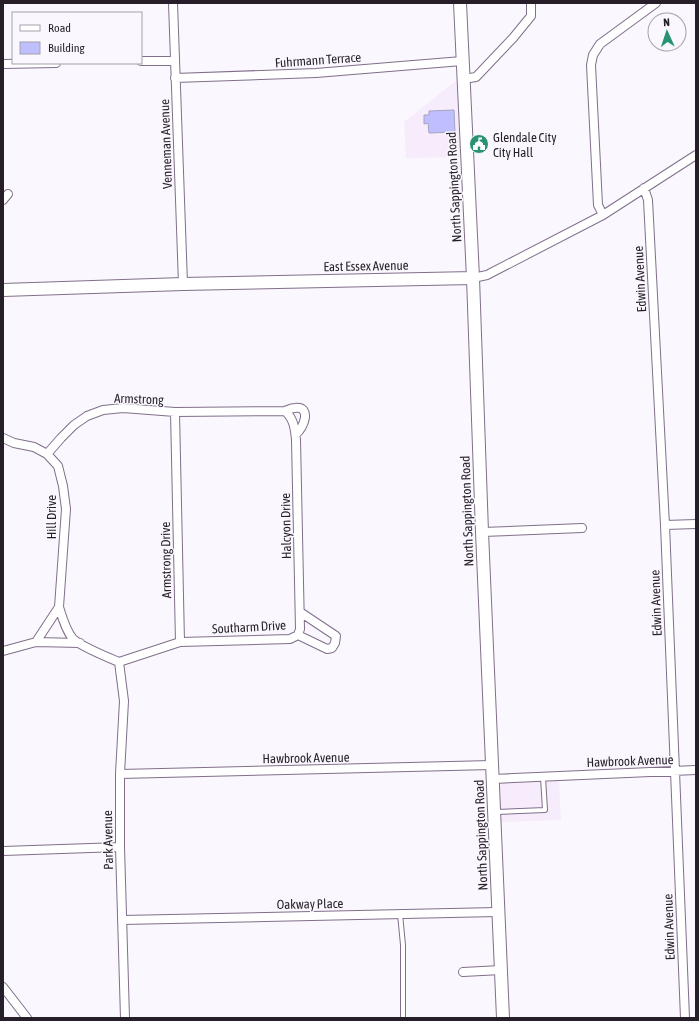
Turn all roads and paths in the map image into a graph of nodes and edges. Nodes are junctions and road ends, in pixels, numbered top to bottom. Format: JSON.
{"nodes":[{"id":1,"x":172,"y":3,"type":"edge"},
{"id":2,"x":460,"y":3,"type":"edge"},
{"id":3,"x":531,"y":3,"type":"edge"},
{"id":4,"x":656,"y":3,"type":"edge"},
{"id":5,"x":142,"y":61,"type":"edge"},
{"id":6,"x":175,"y":61,"type":"junction"},
{"id":7,"x":462,"y":61,"type":"junction"},
{"id":8,"x":175,"y":78,"type":"junction"},
{"id":9,"x":463,"y":79,"type":"junction"},
{"id":10,"x":696,"y":155,"type":"edge"},
{"id":11,"x":644,"y":188,"type":"junction"},
{"id":12,"x":603,"y":215,"type":"junction"},
{"id":13,"x":473,"y":278,"type":"junction"},
{"id":14,"x":183,"y":284,"type":"junction"},
{"id":15,"x":3,"y":290,"type":"edge"},
{"id":16,"x":175,"y":412,"type":"junction"},
{"id":17,"x":288,"y":414,"type":"junction"},
{"id":18,"x":296,"y":434,"type":"junction"},
{"id":19,"x":3,"y":438,"type":"edge"},
{"id":20,"x":47,"y":454,"type":"junction"},
{"id":21,"x":696,"y":524,"type":"edge"},
{"id":22,"x":665,"y":525,"type":"junction"},
{"id":23,"x":582,"y":528,"type":"dead end"},
{"id":24,"x":482,"y":532,"type":"junction"},
{"id":25,"x":58,"y":607,"type":"junction"},
{"id":26,"x":300,"y":612,"type":"junction"},
{"id":27,"x":298,"y":635,"type":"junction"},
{"id":28,"x":36,"y":642,"type":"junction"},
{"id":29,"x":180,"y":642,"type":"junction"},
{"id":30,"x":80,"y":643,"type":"junction"},
{"id":31,"x":3,"y":651,"type":"edge"},
{"id":32,"x":119,"y":662,"type":"junction"},
{"id":33,"x":492,"y":765,"type":"junction"},
{"id":34,"x":696,"y":770,"type":"edge"},
{"id":35,"x":675,"y":771,"type":"junction"},
{"id":36,"x":120,"y":774,"type":"junction"},
{"id":37,"x":543,"y":777,"type":"junction"},
{"id":38,"x":493,"y":779,"type":"junction"},
{"id":39,"x":494,"y":813,"type":"junction"},
{"id":40,"x":120,"y":847,"type":"junction"},
{"id":41,"x":3,"y":852,"type":"edge"},
{"id":42,"x":497,"y":912,"type":"junction"},
{"id":43,"x":400,"y":914,"type":"junction"},
{"id":44,"x":122,"y":920,"type":"junction"},
{"id":45,"x":501,"y":970,"type":"junction"},
{"id":46,"x":463,"y":972,"type":"dead end"},
{"id":47,"x":3,"y":987,"type":"edge"},
{"id":48,"x":27,"y":1018,"type":"edge"},
{"id":49,"x":125,"y":1018,"type":"edge"},
{"id":50,"x":404,"y":1018,"type":"edge"},
{"id":51,"x":503,"y":1018,"type":"edge"},
{"id":52,"x":684,"y":1018,"type":"edge"}],
"edges":[{"from":1,"to":6,"type":"street","name":"Venneman Avenue"},
{"from":2,"to":7,"type":"street","name":"North Sappington Road"},
{"from":3,"to":9,"type":"street"},
{"from":4,"to":12,"type":"street"},
{"from":5,"to":6,"type":"street"},
{"from":6,"to":8,"type":"street","name":"Venneman Avenue"},
{"from":7,"to":8,"type":"street","name":"Fuhrmann Terrace"},
{"from":7,"to":9,"type":"street","name":"North Sappington Road"},
{"from":8,"to":14,"type":"street","name":"Venneman Avenue"},
{"from":9,"to":13,"type":"street","name":"North Sappington Road"},
{"from":10,"to":11,"type":"street","name":"East Essex Avenue"},
{"from":11,"to":12,"type":"street","name":"East Essex Avenue"},
{"from":11,"to":22,"type":"street","name":"Edwin Avenue"},
{"from":12,"to":13,"type":"street","name":"East Essex Avenue"},
{"from":13,"to":14,"type":"street","name":"East Essex Avenue"},
{"from":13,"to":24,"type":"street","name":"North Sappington Road"},
{"from":14,"to":15,"type":"street","name":"East Essex Avenue"},
{"from":16,"to":17,"type":"street","name":"Armstrong"},
{"from":16,"to":20,"type":"street","name":"Armstrong"},
{"from":16,"to":29,"type":"street","name":"Armstrong Drive"},
{"from":17,"to":18,"type":"street","name":"Halcyon Drive"},
{"from":17,"to":18,"type":"street","name":"Armstrong"},
{"from":18,"to":26,"type":"street","name":"Halcyon Drive"},
{"from":19,"to":20,"type":"street","name":"Hill Drive"},
{"from":20,"to":25,"type":"street","name":"Hill Drive"},
{"from":21,"to":22,"type":"street"},
{"from":22,"to":35,"type":"street","name":"Edwin Avenue"},
{"from":23,"to":24,"type":"street"},
{"from":24,"to":33,"type":"street","name":"North Sappington Road"},
{"from":25,"to":28,"type":"street","name":"Hill Drive"},
{"from":25,"to":30,"type":"street","name":"Hill Drive"},
{"from":26,"to":27,"type":"street","name":"Halcyon Drive"},
{"from":26,"to":27,"type":"street","name":"Southarm Drive"},
{"from":27,"to":29,"type":"street","name":"Southarm Drive"},
{"from":28,"to":30,"type":"street","name":"Hill Drive"},
{"from":28,"to":31,"type":"street","name":"Hill Drive"},
{"from":29,"to":32,"type":"street"},
{"from":30,"to":32,"type":"street","name":"Hill Drive"},
{"from":32,"to":36,"type":"street","name":"Park Avenue"},
{"from":33,"to":36,"type":"street","name":"Hawbrook Avenue"},
{"from":33,"to":38,"type":"street","name":"North Sappington Road"},
{"from":34,"to":35,"type":"street","name":"Hawbrook Avenue"},
{"from":35,"to":37,"type":"street","name":"Hawbrook Avenue"},
{"from":35,"to":52,"type":"street","name":"Edwin Avenue"},
{"from":36,"to":40,"type":"street","name":"Park Avenue"},
{"from":37,"to":38,"type":"street","name":"Hawbrook Avenue"},
{"from":37,"to":39,"type":"lane"},
{"from":38,"to":39,"type":"street","name":"North Sappington Road"},
{"from":39,"to":42,"type":"street","name":"North Sappington Road"},
{"from":40,"to":41,"type":"street"},
{"from":40,"to":44,"type":"street","name":"Park Avenue"},
{"from":42,"to":43,"type":"street","name":"Oakway Place"},
{"from":42,"to":45,"type":"street","name":"North Sappington Road"},
{"from":43,"to":44,"type":"street","name":"Oakway Place"},
{"from":43,"to":50,"type":"lane"},
{"from":44,"to":49,"type":"street","name":"Park Avenue"},
{"from":45,"to":46,"type":"street"},
{"from":45,"to":51,"type":"street","name":"North Sappington Road"},
{"from":47,"to":48,"type":"street"}]}
